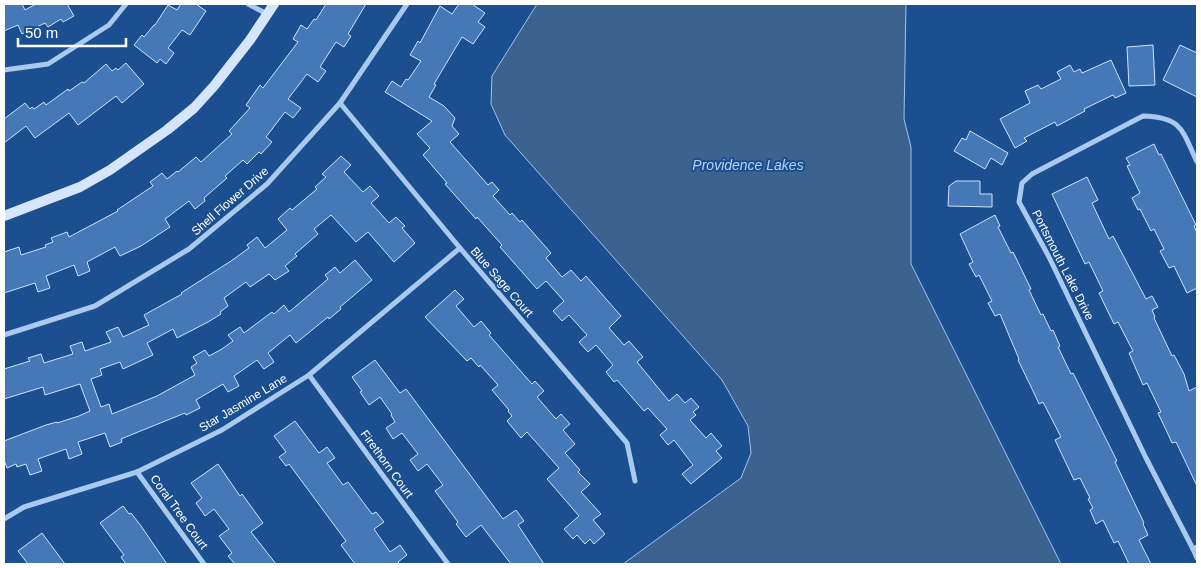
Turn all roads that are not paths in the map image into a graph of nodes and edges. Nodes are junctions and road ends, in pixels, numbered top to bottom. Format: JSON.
{"nodes":[{"id":1,"x":126,"y":4,"type":"edge"},
{"id":2,"x":248,"y":4,"type":"edge"},
{"id":3,"x":274,"y":4,"type":"edge"},
{"id":4,"x":407,"y":4,"type":"edge"},
{"id":5,"x":267,"y":14,"type":"junction"},
{"id":6,"x":4,"y":70,"type":"edge"},
{"id":7,"x":340,"y":103,"type":"junction"},
{"id":8,"x":1197,"y":162,"type":"edge"},
{"id":9,"x":4,"y":216,"type":"edge"},
{"id":10,"x":460,"y":248,"type":"junction"},
{"id":11,"x":4,"y":335,"type":"edge"},
{"id":12,"x":309,"y":376,"type":"junction"},
{"id":13,"x":137,"y":472,"type":"junction"},
{"id":14,"x":635,"y":480,"type":"dead end"},
{"id":15,"x":4,"y":519,"type":"edge"},
{"id":16,"x":1195,"y":548,"type":"edge"},
{"id":17,"x":1197,"y":558,"type":"edge"},
{"id":18,"x":204,"y":564,"type":"edge"},
{"id":19,"x":448,"y":564,"type":"edge"}],
"edges":[{"from":1,"to":6,"type":"street"},
{"from":2,"to":5,"type":"street"},
{"from":3,"to":5,"type":"street"},
{"from":4,"to":7,"type":"street","name":"Shell Flower Drive"},
{"from":5,"to":9,"type":"street"},
{"from":7,"to":10,"type":"street","name":"Blue Sage Court"},
{"from":7,"to":11,"type":"street","name":"Shell Flower Drive"},
{"from":8,"to":16,"type":"street","name":"Portsmouth Lake Drive"},
{"from":10,"to":12,"type":"street","name":"Star Jasmine Lane"},
{"from":10,"to":14,"type":"street","name":"Blue Sage Court"},
{"from":12,"to":13,"type":"street","name":"Star Jasmine Lane"},
{"from":12,"to":19,"type":"street","name":"Firethorn Court"},
{"from":13,"to":15,"type":"street","name":"Star Jasmine Lane"},
{"from":13,"to":18,"type":"street","name":"Coral Tree Court"},
{"from":16,"to":17,"type":"street","name":"Portsmouth Lake Drive"}]}
